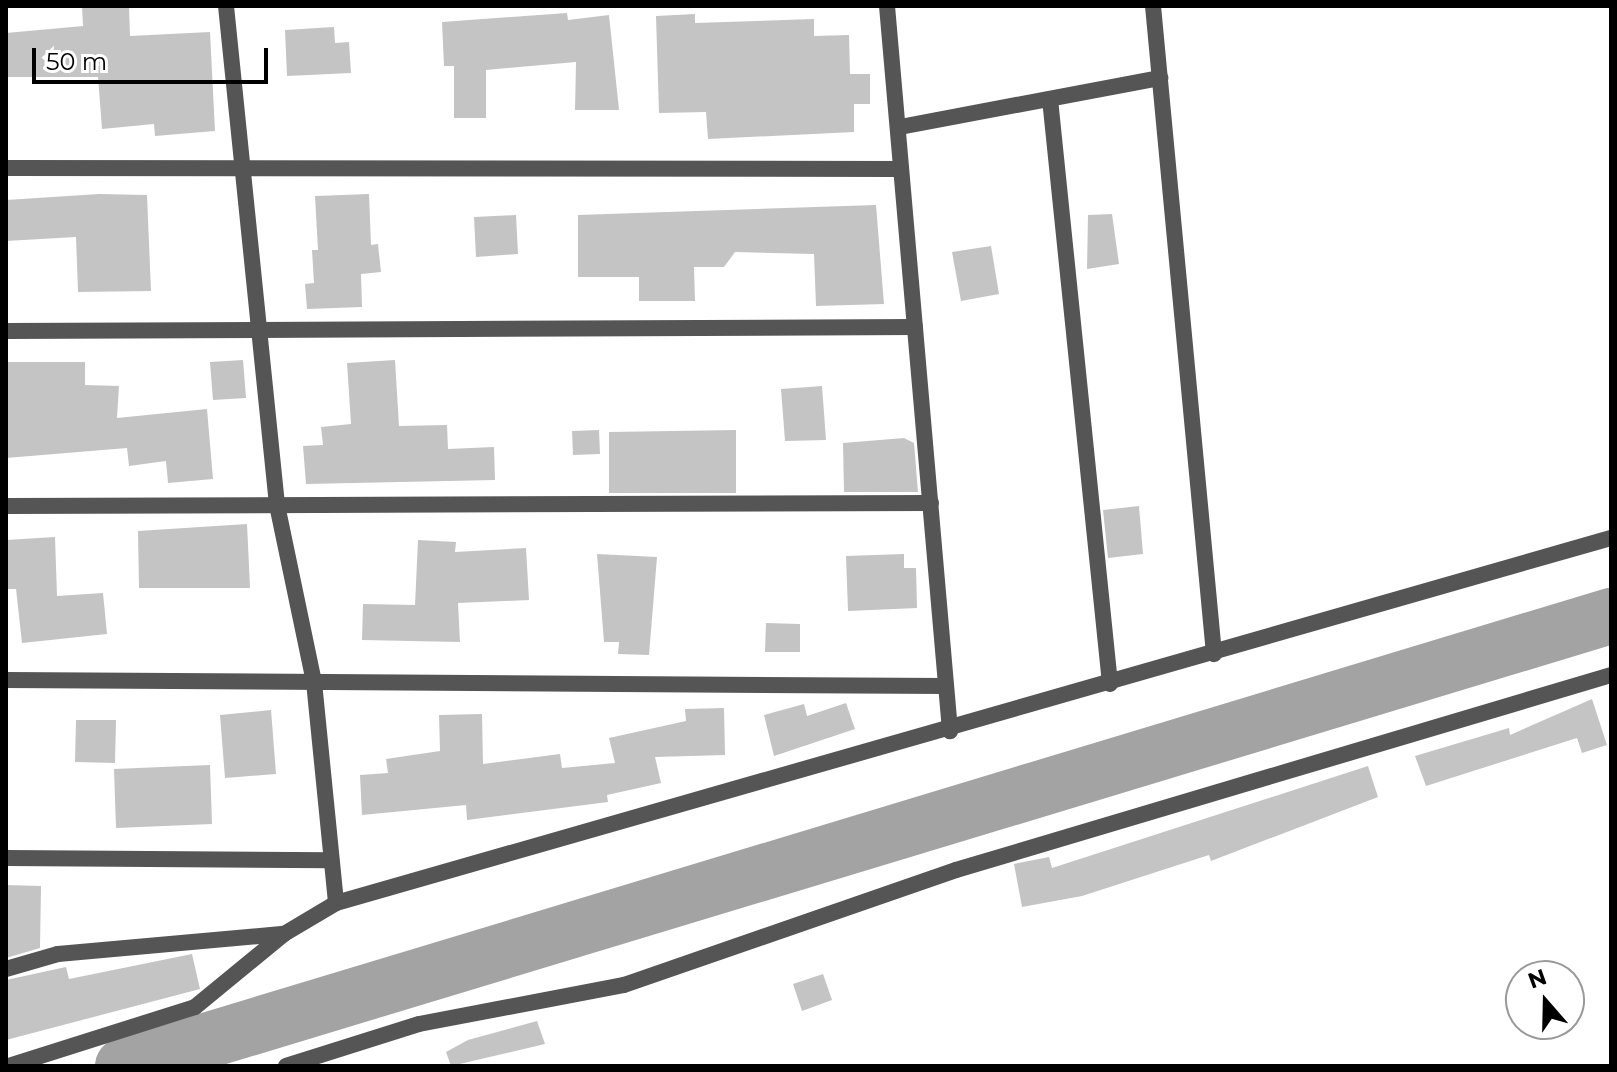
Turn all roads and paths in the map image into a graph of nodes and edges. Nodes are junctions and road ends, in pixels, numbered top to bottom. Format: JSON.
{"nodes":[{"id":1,"x":226,"y":6,"type":"edge"},
{"id":2,"x":887,"y":6,"type":"edge"},
{"id":3,"x":1153,"y":6,"type":"edge"},
{"id":4,"x":1160,"y":78,"type":"junction"},
{"id":5,"x":1050,"y":99,"type":"junction"},
{"id":6,"x":900,"y":127,"type":"junction"},
{"id":7,"x":6,"y":168,"type":"edge"},
{"id":8,"x":243,"y":169,"type":"junction"},
{"id":9,"x":901,"y":169,"type":"junction"},
{"id":10,"x":259,"y":324,"type":"junction"},
{"id":11,"x":915,"y":327,"type":"junction"},
{"id":12,"x":6,"y":331,"type":"edge"},
{"id":13,"x":931,"y":503,"type":"junction"},
{"id":14,"x":277,"y":505,"type":"junction"},
{"id":15,"x":6,"y":506,"type":"edge"},
{"id":16,"x":1611,"y":538,"type":"edge"},
{"id":17,"x":1214,"y":654,"type":"junction"},
{"id":18,"x":1611,"y":675,"type":"edge"},
{"id":19,"x":6,"y":680,"type":"edge"},
{"id":20,"x":314,"y":682,"type":"junction"},
{"id":21,"x":1110,"y":684,"type":"junction"},
{"id":22,"x":946,"y":686,"type":"junction"},
{"id":23,"x":950,"y":731,"type":"junction"},
{"id":24,"x":6,"y":858,"type":"edge"},
{"id":25,"x":331,"y":860,"type":"junction"},
{"id":26,"x":336,"y":903,"type":"junction"},
{"id":27,"x":284,"y":934,"type":"junction"},
{"id":28,"x":6,"y":969,"type":"edge"},
{"id":29,"x":9,"y":1066,"type":"edge"},
{"id":30,"x":286,"y":1066,"type":"edge"}],
"edges":[{"from":1,"to":8,"type":"street"},
{"from":2,"to":6,"type":"street"},
{"from":3,"to":4,"type":"street"},
{"from":4,"to":5,"type":"street"},
{"from":4,"to":17,"type":"street"},
{"from":5,"to":6,"type":"street"},
{"from":5,"to":21,"type":"street"},
{"from":6,"to":9,"type":"street"},
{"from":7,"to":8,"type":"street"},
{"from":8,"to":9,"type":"street"},
{"from":8,"to":10,"type":"street"},
{"from":9,"to":11,"type":"street"},
{"from":10,"to":11,"type":"street"},
{"from":10,"to":12,"type":"street"},
{"from":10,"to":14,"type":"street"},
{"from":11,"to":13,"type":"street"},
{"from":13,"to":14,"type":"street"},
{"from":13,"to":22,"type":"street"},
{"from":14,"to":15,"type":"street"},
{"from":14,"to":20,"type":"street"},
{"from":16,"to":17,"type":"street"},
{"from":17,"to":21,"type":"street"},
{"from":18,"to":30,"type":"street"},
{"from":19,"to":20,"type":"street"},
{"from":20,"to":22,"type":"street"},
{"from":20,"to":25,"type":"street"},
{"from":21,"to":23,"type":"street"},
{"from":22,"to":23,"type":"street"},
{"from":23,"to":26,"type":"street"},
{"from":24,"to":25,"type":"street"},
{"from":25,"to":26,"type":"street"},
{"from":26,"to":27,"type":"street"},
{"from":27,"to":28,"type":"street"},
{"from":27,"to":29,"type":"street"}]}
